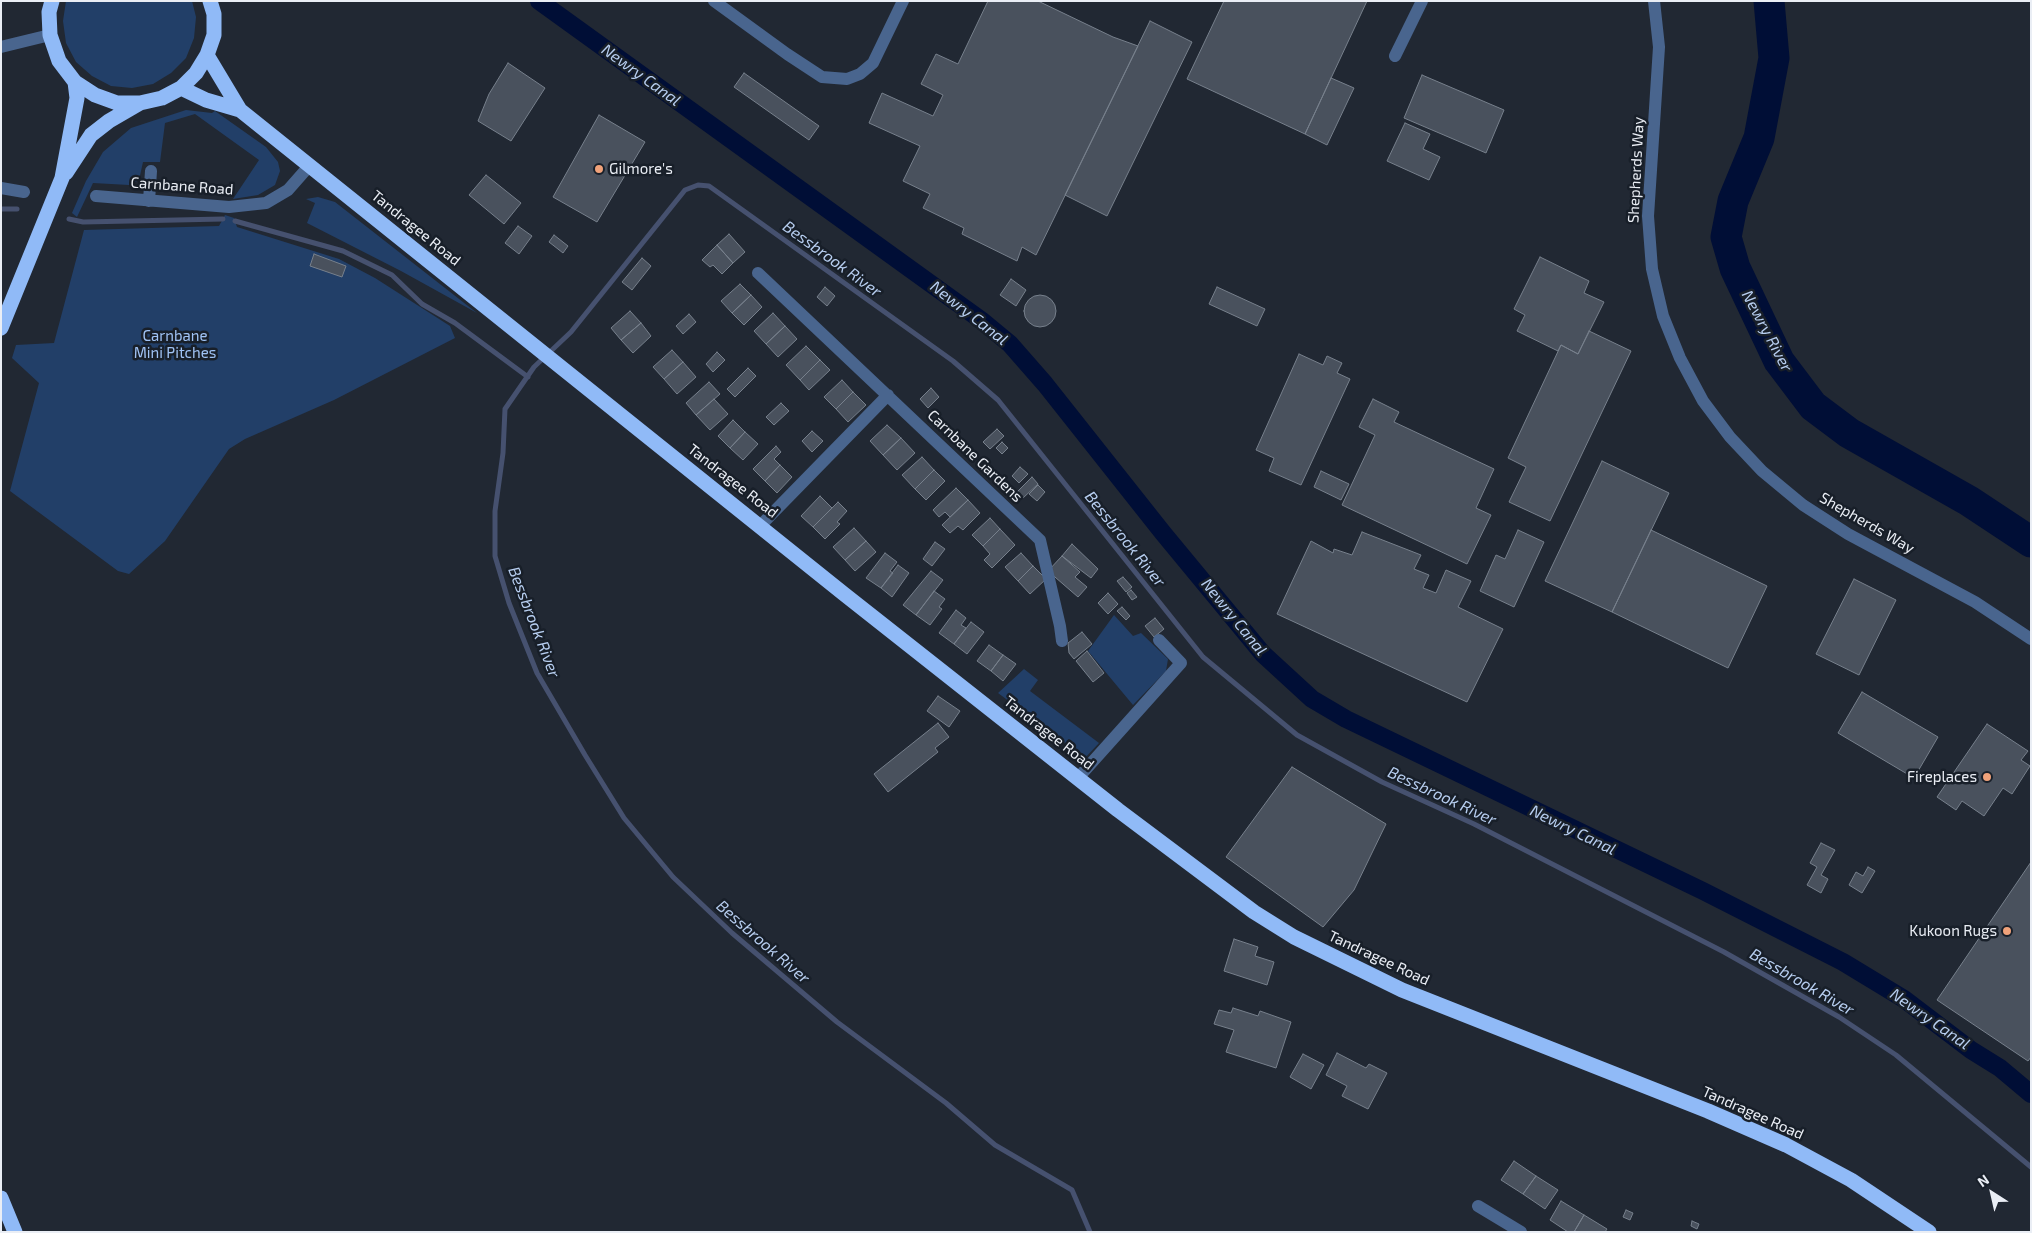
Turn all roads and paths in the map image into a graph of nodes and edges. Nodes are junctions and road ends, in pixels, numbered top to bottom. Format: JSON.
{"nodes":[{"id":1,"x":210,"y":1,"type":"edge"},
{"id":2,"x":714,"y":1,"type":"edge"},
{"id":3,"x":903,"y":1,"type":"edge"},
{"id":4,"x":1422,"y":1,"type":"edge"},
{"id":5,"x":1654,"y":1,"type":"edge"},
{"id":6,"x":49,"y":5,"type":"edge"},
{"id":7,"x":50,"y":35,"type":"junction"},
{"id":8,"x":1,"y":47,"type":"edge"},
{"id":9,"x":207,"y":55,"type":"junction"},
{"id":10,"x":1395,"y":56,"type":"dead end"},
{"id":11,"x":75,"y":82,"type":"junction"},
{"id":12,"x":181,"y":88,"type":"junction"},
{"id":13,"x":140,"y":103,"type":"junction"},
{"id":14,"x":240,"y":110,"type":"junction"},
{"id":15,"x":310,"y":165,"type":"junction"},
{"id":16,"x":151,"y":170,"type":"dead end"},
{"id":17,"x":62,"y":178,"type":"junction"},
{"id":18,"x":1,"y":188,"type":"edge"},
{"id":19,"x":24,"y":192,"type":"dead end"},
{"id":20,"x":96,"y":196,"type":"dead end"},
{"id":21,"x":149,"y":201,"type":"junction"},
{"id":22,"x":758,"y":273,"type":"dead end"},
{"id":23,"x":1,"y":328,"type":"edge"},
{"id":24,"x":888,"y":395,"type":"junction"},
{"id":25,"x":761,"y":525,"type":"junction"},
{"id":26,"x":2031,"y":639,"type":"edge"},
{"id":27,"x":1158,"y":640,"type":"dead end"},
{"id":28,"x":1062,"y":641,"type":"dead end"},
{"id":29,"x":1078,"y":778,"type":"junction"},
{"id":30,"x":1,"y":1198,"type":"edge"},
{"id":31,"x":1478,"y":1206,"type":"dead end"},
{"id":32,"x":15,"y":1232,"type":"edge"},
{"id":33,"x":1521,"y":1232,"type":"edge"},
{"id":34,"x":1929,"y":1232,"type":"edge"}],
"edges":[{"from":1,"to":9,"type":"highway"},
{"from":2,"to":3,"type":"street"},
{"from":4,"to":10,"type":"street"},
{"from":5,"to":26,"type":"street","name":"Shepherds Way"},
{"from":6,"to":7,"type":"highway"},
{"from":7,"to":8,"type":"street"},
{"from":7,"to":11,"type":"highway"},
{"from":9,"to":12,"type":"highway"},
{"from":9,"to":14,"type":"highway","name":"Tandragee Road"},
{"from":11,"to":13,"type":"highway"},
{"from":11,"to":17,"type":"highway"},
{"from":12,"to":13,"type":"highway"},
{"from":12,"to":14,"type":"highway","name":"Tandragee Road"},
{"from":13,"to":17,"type":"highway"},
{"from":14,"to":15,"type":"highway","name":"Tandragee Road"},
{"from":15,"to":21,"type":"street","name":"Carnbane Road"},
{"from":15,"to":25,"type":"highway","name":"Tandragee Road"},
{"from":16,"to":21,"type":"street"},
{"from":17,"to":23,"type":"highway"},
{"from":18,"to":19,"type":"street"},
{"from":20,"to":21,"type":"street","name":"Carnbane Road"},
{"from":22,"to":24,"type":"street","name":"Carnbane Gardens"},
{"from":24,"to":25,"type":"street"},
{"from":24,"to":28,"type":"street","name":"Carnbane Gardens"},
{"from":25,"to":29,"type":"highway","name":"Tandragee Road"},
{"from":27,"to":29,"type":"street"},
{"from":29,"to":34,"type":"highway","name":"Tandragee Road"},
{"from":30,"to":32,"type":"highway"},
{"from":31,"to":33,"type":"street"}]}
